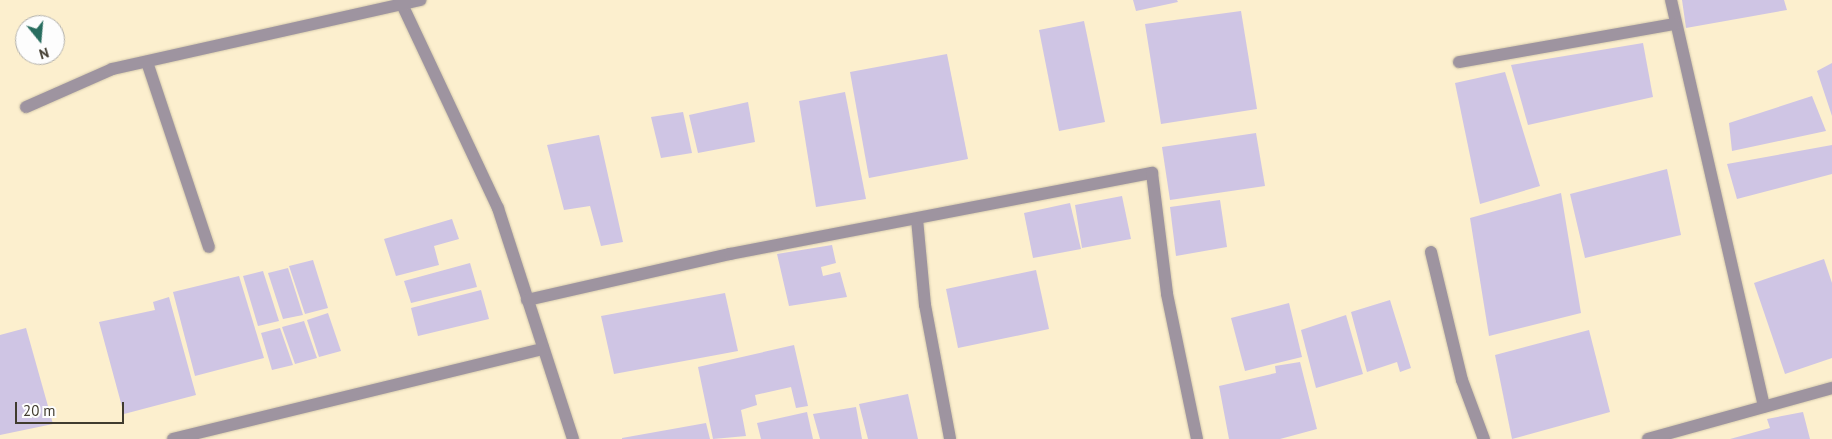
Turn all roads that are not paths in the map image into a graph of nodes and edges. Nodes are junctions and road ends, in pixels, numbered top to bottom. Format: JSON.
{"nodes":[{"id":1,"x":420,"y":0,"type":"edge"},
{"id":2,"x":1670,"y":0,"type":"edge"},
{"id":3,"x":401,"y":3,"type":"edge"},
{"id":4,"x":1675,"y":24,"type":"junction"},
{"id":5,"x":147,"y":62,"type":"junction"},
{"id":6,"x":1459,"y":62,"type":"dead end"},
{"id":7,"x":26,"y":107,"type":"dead end"},
{"id":8,"x":917,"y":219,"type":"junction"},
{"id":9,"x":209,"y":247,"type":"dead end"},
{"id":10,"x":1431,"y":252,"type":"dead end"},
{"id":11,"x":527,"y":300,"type":"junction"},
{"id":12,"x":544,"y":349,"type":"junction"},
{"id":13,"x":1832,"y":388,"type":"edge"},
{"id":14,"x":1764,"y":406,"type":"junction"},
{"id":15,"x":174,"y":439,"type":"edge"},
{"id":16,"x":573,"y":439,"type":"edge"},
{"id":17,"x":950,"y":439,"type":"edge"},
{"id":18,"x":1198,"y":439,"type":"edge"},
{"id":19,"x":1484,"y":439,"type":"edge"},
{"id":20,"x":1648,"y":439,"type":"edge"}],
"edges":[{"from":1,"to":3,"type":"street"},
{"from":2,"to":4,"type":"street"},
{"from":3,"to":5,"type":"street"},
{"from":3,"to":11,"type":"street"},
{"from":4,"to":6,"type":"street"},
{"from":4,"to":14,"type":"street"},
{"from":5,"to":7,"type":"street"},
{"from":5,"to":9,"type":"street"},
{"from":8,"to":11,"type":"street"},
{"from":8,"to":17,"type":"street"},
{"from":8,"to":18,"type":"street"},
{"from":10,"to":19,"type":"street"},
{"from":11,"to":12,"type":"street"},
{"from":12,"to":15,"type":"street"},
{"from":12,"to":16,"type":"street"},
{"from":13,"to":14,"type":"street"},
{"from":14,"to":20,"type":"street"}]}
